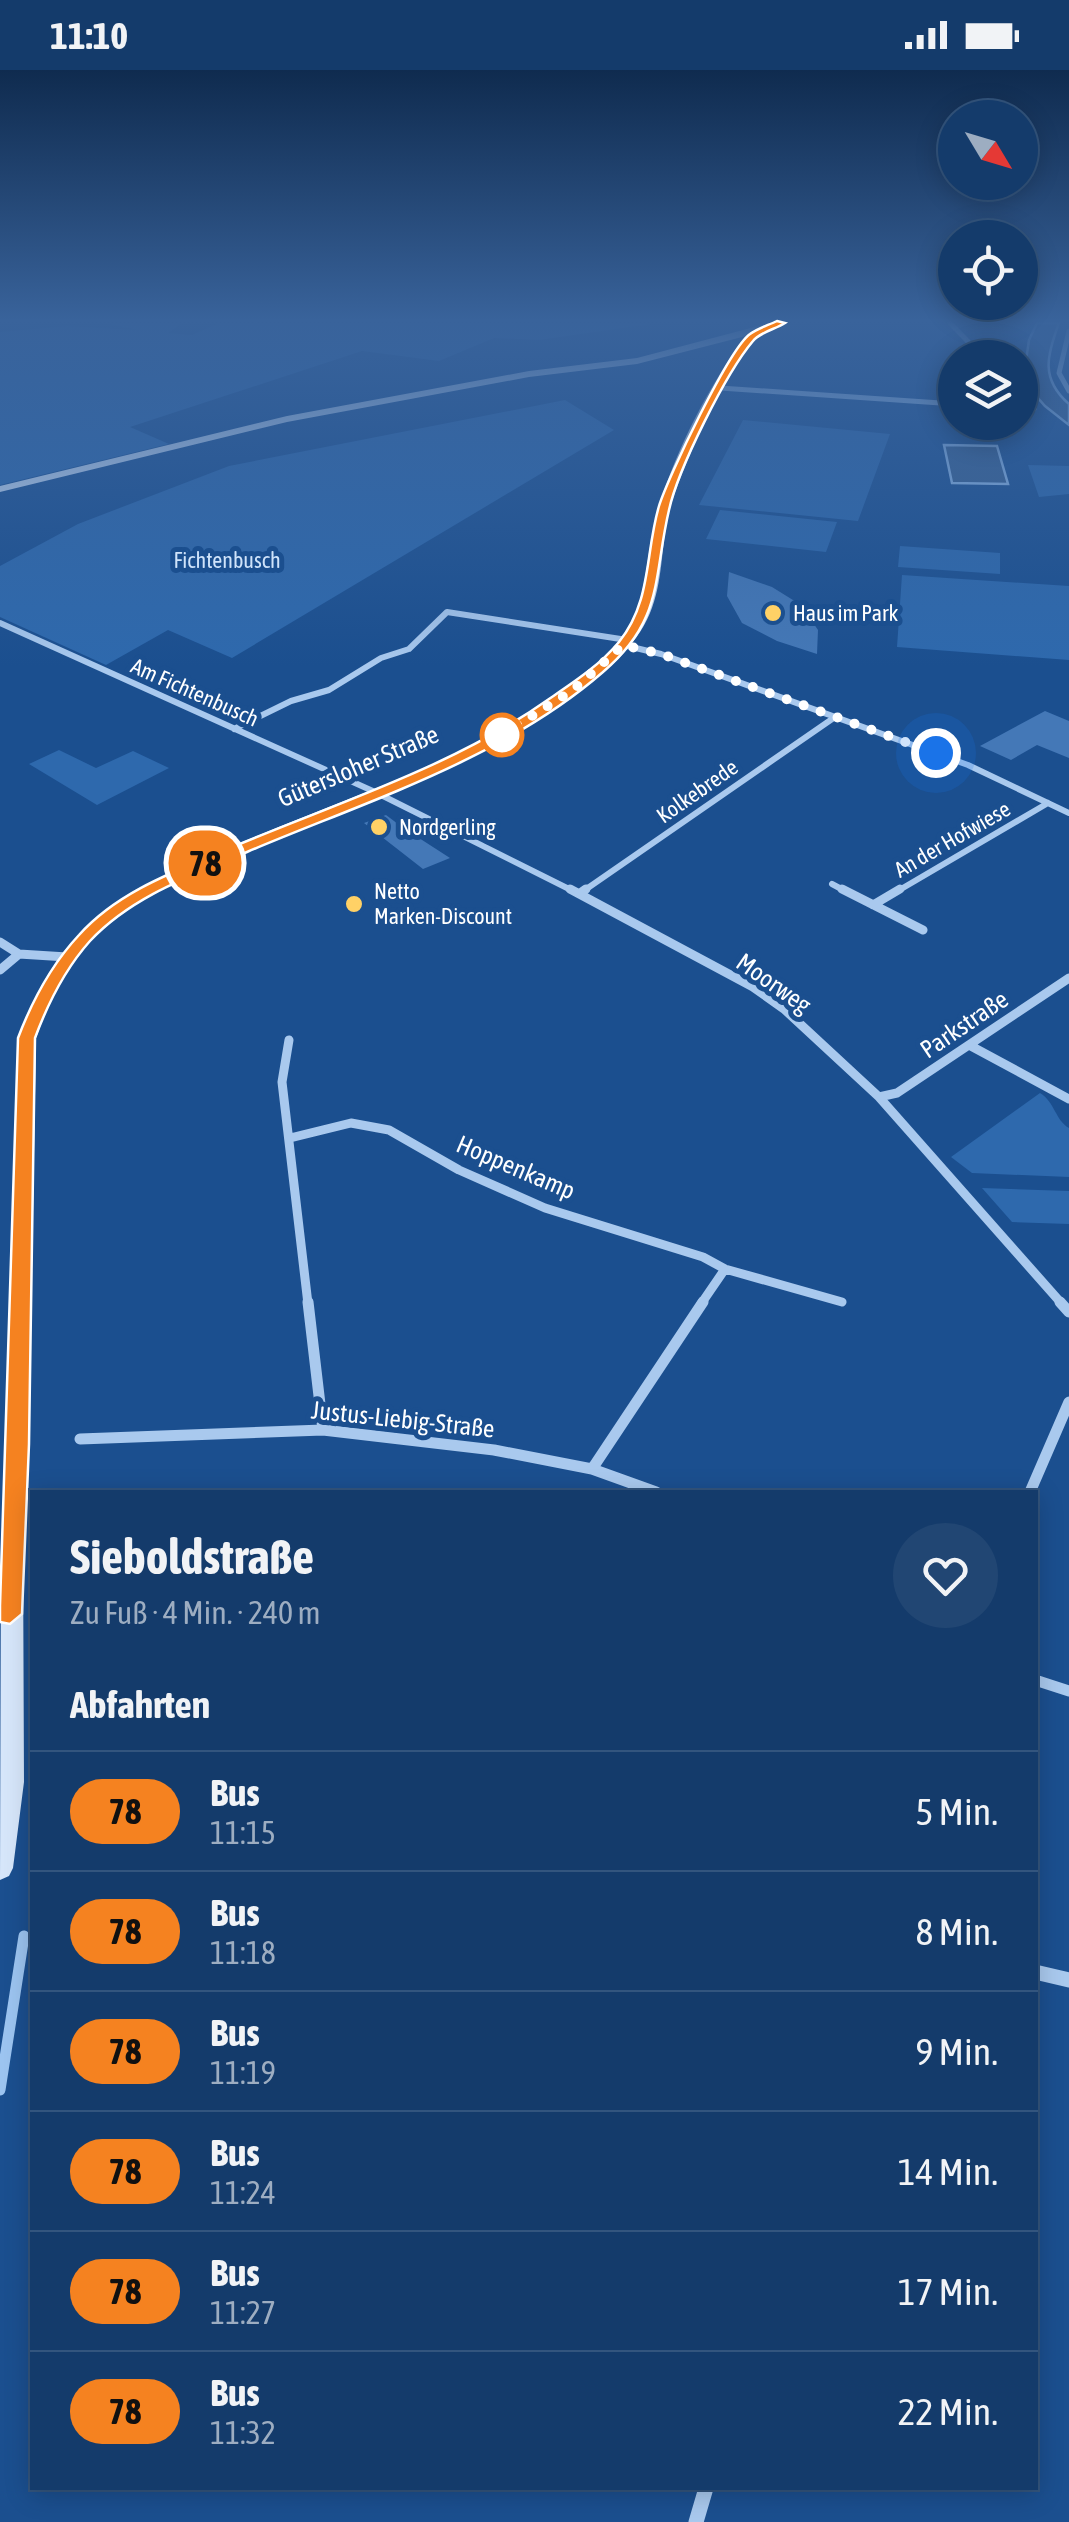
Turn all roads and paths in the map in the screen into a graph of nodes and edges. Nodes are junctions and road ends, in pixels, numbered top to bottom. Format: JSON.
{"nodes":[{"id":1,"x":215,"y":437,"type":"edge"},
{"id":2,"x":695,"y":437,"type":"edge"},
{"id":3,"x":0,"y":489,"type":"edge"},
{"id":4,"x":0,"y":623,"type":"edge"},
{"id":5,"x":625,"y":642,"type":"junction"},
{"id":6,"x":835,"y":717,"type":"junction"},
{"id":7,"x":234,"y":728,"type":"junction"},
{"id":8,"x":375,"y":792,"type":"junction"},
{"id":9,"x":1048,"y":804,"type":"junction"},
{"id":10,"x":1069,"y":813,"type":"edge"},
{"id":11,"x":832,"y":884,"type":"dead end"},
{"id":12,"x":579,"y":894,"type":"junction"},
{"id":13,"x":873,"y":905,"type":"junction"},
{"id":14,"x":924,"y":930,"type":"dead end"},
{"id":15,"x":0,"y":942,"type":"edge"},
{"id":16,"x":19,"y":954,"type":"junction"},
{"id":17,"x":67,"y":957,"type":"junction"},
{"id":18,"x":0,"y":970,"type":"edge"},
{"id":19,"x":1069,"y":978,"type":"edge"},
{"id":20,"x":289,"y":1040,"type":"dead end"},
{"id":21,"x":969,"y":1045,"type":"junction"},
{"id":22,"x":879,"y":1098,"type":"junction"},
{"id":23,"x":1069,"y":1099,"type":"edge"},
{"id":24,"x":290,"y":1138,"type":"junction"},
{"id":25,"x":725,"y":1269,"type":"junction"},
{"id":26,"x":842,"y":1302,"type":"dead end"},
{"id":27,"x":1069,"y":1312,"type":"edge"},
{"id":28,"x":1069,"y":1402,"type":"edge"},
{"id":29,"x":323,"y":1430,"type":"junction"},
{"id":30,"x":80,"y":1439,"type":"dead end"},
{"id":31,"x":592,"y":1469,"type":"junction"},
{"id":32,"x":650,"y":1490,"type":"edge"},
{"id":33,"x":1031,"y":1490,"type":"edge"},
{"id":34,"x":5,"y":1615,"type":"edge"},
{"id":35,"x":1038,"y":1681,"type":"edge"},
{"id":36,"x":1069,"y":1692,"type":"edge"},
{"id":37,"x":0,"y":1868,"type":"edge"},
{"id":38,"x":1038,"y":1973,"type":"edge"},
{"id":39,"x":1069,"y":1980,"type":"edge"},
{"id":40,"x":705,"y":2490,"type":"edge"},
{"id":41,"x":696,"y":2522,"type":"edge"}],
"edges":[{"from":1,"to":3,"type":"main road"},
{"from":2,"to":5,"type":"main road","name":"Gütersloher Straße"},
{"from":4,"to":7,"type":"street","name":"Am Fichtenbusch"},
{"from":5,"to":6,"type":"street"},
{"from":5,"to":7,"type":"street"},
{"from":5,"to":8,"type":"main road","name":"Gütersloher Straße"},
{"from":6,"to":9,"type":"street"},
{"from":6,"to":12,"type":"street","name":"Kolkebrede"},
{"from":7,"to":8,"type":"street","name":"Am Fichtenbusch"},
{"from":8,"to":12,"type":"street","name":"Moorweg"},
{"from":8,"to":17,"type":"main road","name":"Gütersloher Straße"},
{"from":9,"to":10,"type":"street"},
{"from":9,"to":13,"type":"street","name":"An der Hofwiese"},
{"from":11,"to":13,"type":"street","name":"An der Hofwiese"},
{"from":12,"to":22,"type":"street","name":"Moorweg"},
{"from":13,"to":14,"type":"street","name":"An der Hofwiese"},
{"from":15,"to":16,"type":"street"},
{"from":16,"to":17,"type":"street"},
{"from":16,"to":18,"type":"street"},
{"from":17,"to":34,"type":"main road","name":"Gütersloher Straße"},
{"from":19,"to":21,"type":"street","name":"Parkstraße"},
{"from":20,"to":24,"type":"street"},
{"from":21,"to":22,"type":"street","name":"Parkstraße"},
{"from":21,"to":23,"type":"street"},
{"from":22,"to":27,"type":"street","name":"Moorweg"},
{"from":24,"to":25,"type":"street","name":"Hoppenkamp"},
{"from":24,"to":29,"type":"street"},
{"from":25,"to":26,"type":"street","name":"Hoppenkamp"},
{"from":25,"to":31,"type":"street"},
{"from":28,"to":33,"type":"street"},
{"from":29,"to":30,"type":"street","name":"Justus-Liebig-Straße"},
{"from":29,"to":31,"type":"street","name":"Justus-Liebig-Straße"},
{"from":31,"to":32,"type":"street","name":"Justus-Liebig-Straße"},
{"from":34,"to":37,"type":"main road","name":"Gütersloher Straße"},
{"from":35,"to":36,"type":"street"},
{"from":38,"to":39,"type":"street"},
{"from":40,"to":41,"type":"street"}]}
